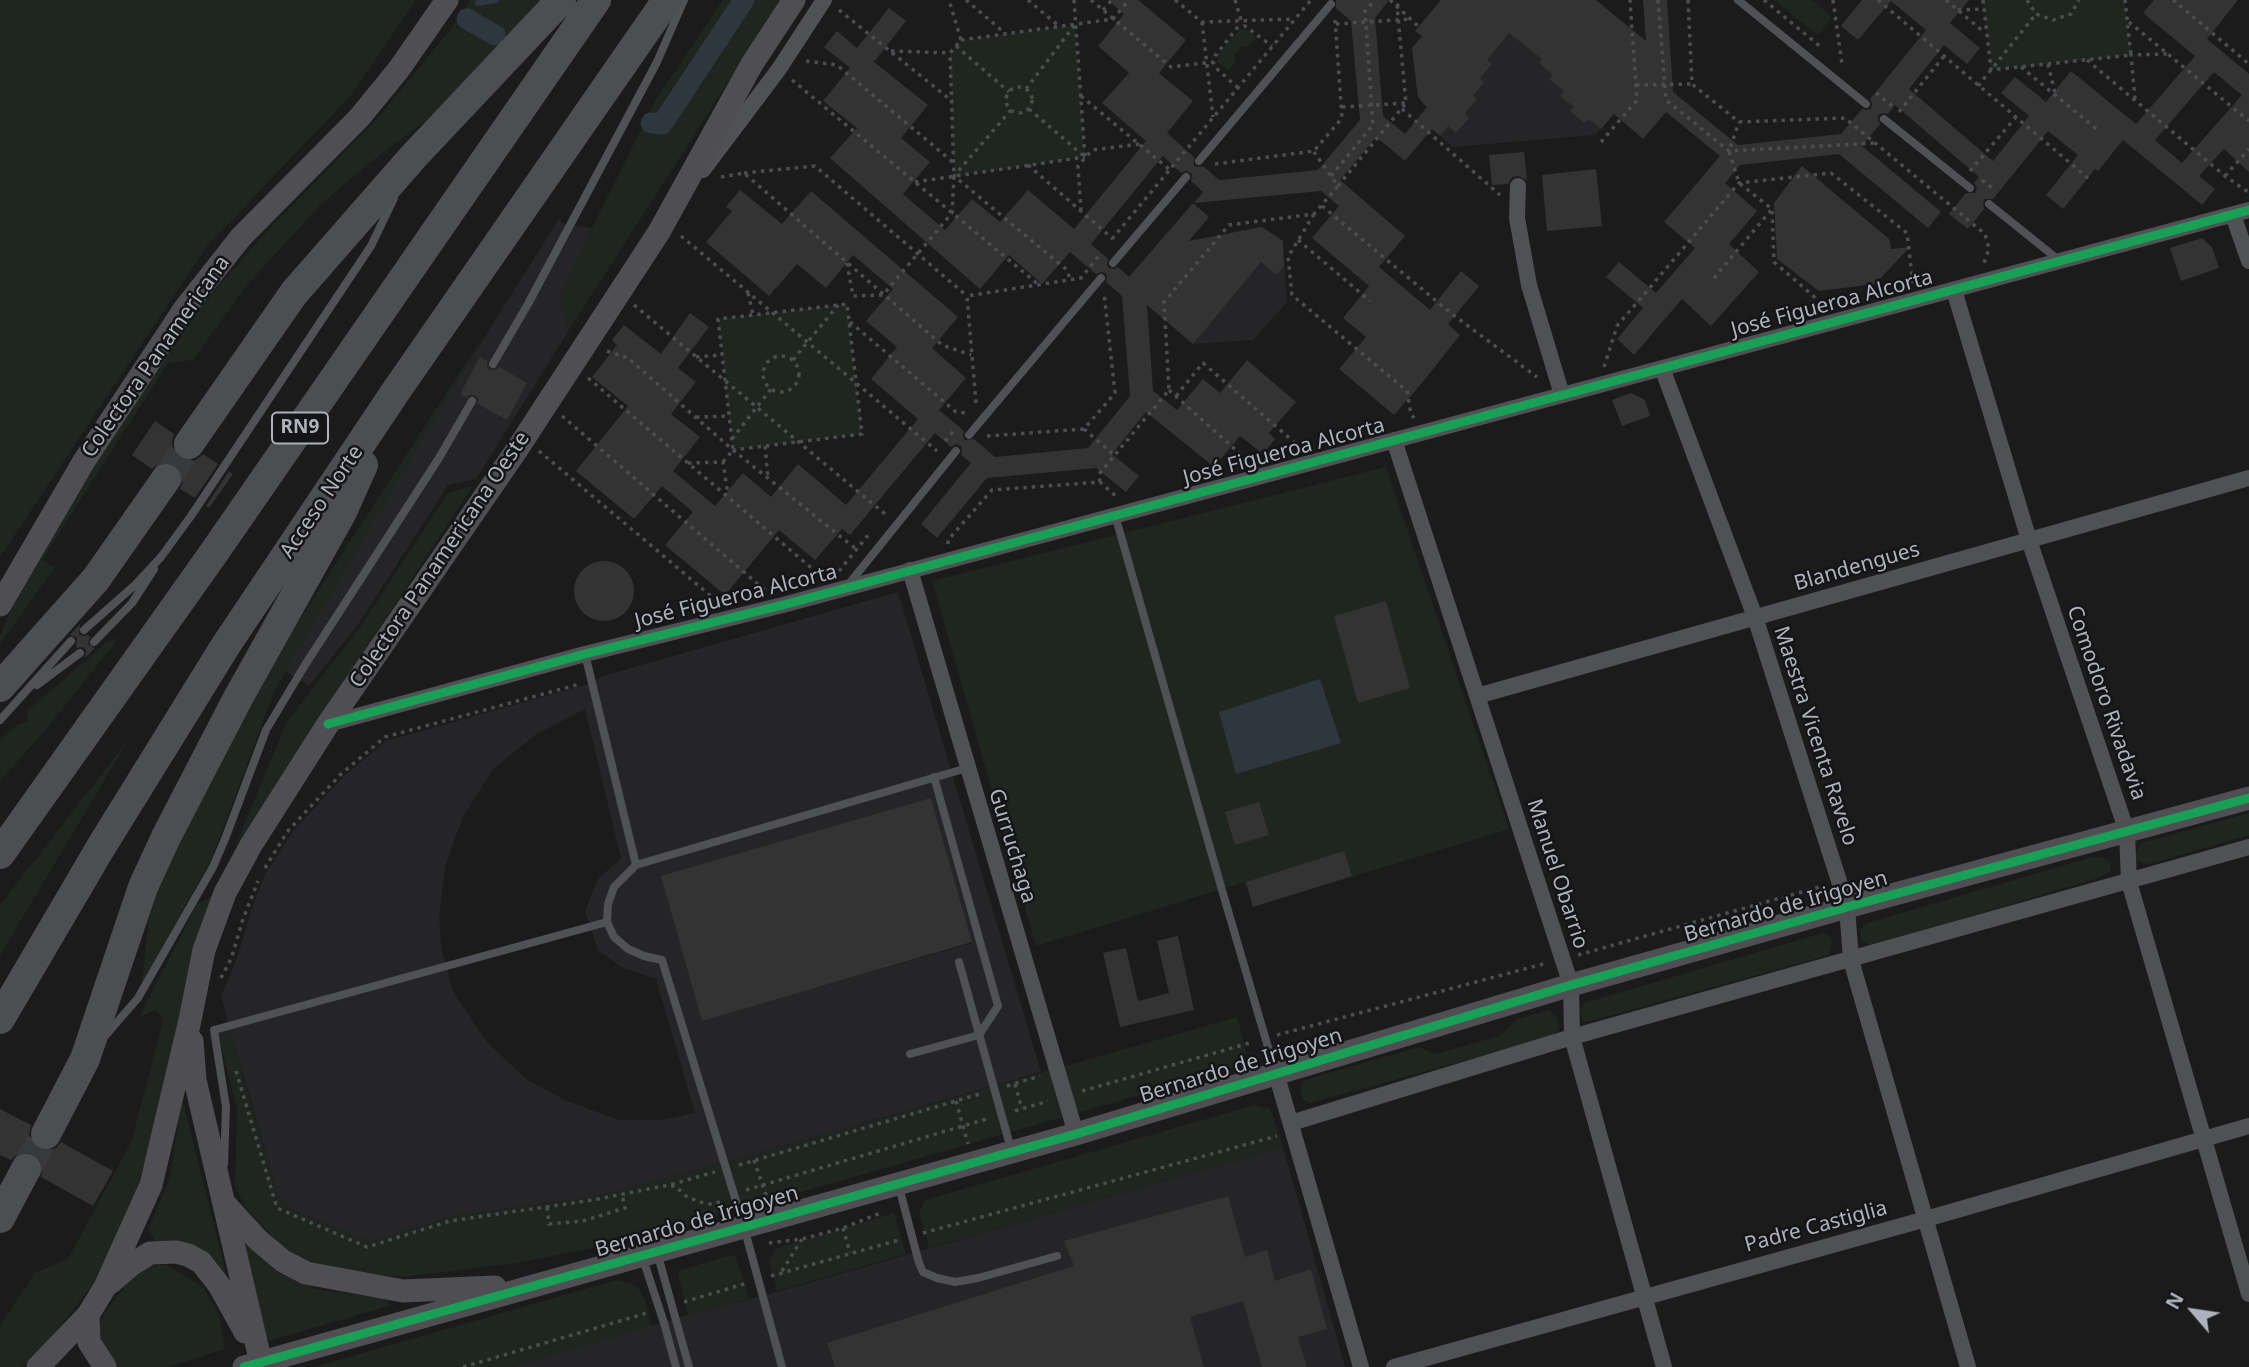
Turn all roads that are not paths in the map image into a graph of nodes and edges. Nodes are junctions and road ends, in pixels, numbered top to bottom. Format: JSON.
{"nodes":[{"id":1,"x":447,"y":0,"type":"edge"},
{"id":2,"x":561,"y":0,"type":"edge"},
{"id":3,"x":596,"y":0,"type":"edge"},
{"id":4,"x":667,"y":0,"type":"edge"},
{"id":5,"x":684,"y":0,"type":"edge"},
{"id":6,"x":794,"y":0,"type":"edge"},
{"id":7,"x":1738,"y":0,"type":"edge"},
{"id":8,"x":831,"y":4,"type":"edge"},
{"id":9,"x":1331,"y":4,"type":"dead end"},
{"id":10,"x":1866,"y":104,"type":"dead end"},
{"id":11,"x":1884,"y":119,"type":"dead end"},
{"id":12,"x":413,"y":157,"type":"junction"},
{"id":13,"x":1199,"y":161,"type":"dead end"},
{"id":14,"x":1186,"y":177,"type":"dead end"},
{"id":15,"x":1518,"y":186,"type":"dead end"},
{"id":16,"x":1970,"y":188,"type":"dead end"},
{"id":17,"x":1989,"y":204,"type":"dead end"},
{"id":18,"x":2241,"y":213,"type":"edge"},
{"id":19,"x":668,"y":217,"type":"junction"},
{"id":20,"x":2060,"y":261,"type":"junction"},
{"id":21,"x":2249,"y":261,"type":"edge"},
{"id":22,"x":1113,"y":263,"type":"dead end"},
{"id":23,"x":1101,"y":278,"type":"dead end"},
{"id":24,"x":1954,"y":290,"type":"junction"},
{"id":25,"x":493,"y":364,"type":"dead end"},
{"id":26,"x":1662,"y":368,"type":"junction"},
{"id":27,"x":396,"y":391,"type":"junction"},
{"id":28,"x":1562,"y":395,"type":"junction"},
{"id":29,"x":472,"y":401,"type":"dead end"},
{"id":30,"x":969,"y":435,"type":"dead end"},
{"id":31,"x":1394,"y":440,"type":"junction"},
{"id":32,"x":189,"y":444,"type":"tunnel mouth"},
{"id":33,"x":956,"y":451,"type":"dead end"},
{"id":34,"x":2249,"y":478,"type":"edge"},
{"id":35,"x":166,"y":479,"type":"tunnel mouth"},
{"id":36,"x":1115,"y":515,"type":"junction"},
{"id":37,"x":2029,"y":540,"type":"junction"},
{"id":38,"x":161,"y":557,"type":"junction"},
{"id":39,"x":910,"y":570,"type":"junction"},
{"id":40,"x":847,"y":587,"type":"junction"},
{"id":41,"x":0,"y":606,"type":"edge"},
{"id":42,"x":1755,"y":617,"type":"junction"},
{"id":43,"x":84,"y":630,"type":"dead end"},
{"id":44,"x":71,"y":641,"type":"dead end"},
{"id":45,"x":94,"y":642,"type":"dead end"},
{"id":46,"x":80,"y":653,"type":"dead end"},
{"id":47,"x":585,"y":654,"type":"junction"},
{"id":48,"x":12,"y":691,"type":"edge"},
{"id":49,"x":1477,"y":696,"type":"junction"},
{"id":50,"x":0,"y":720,"type":"edge"},
{"id":51,"x":328,"y":724,"type":"junction"},
{"id":52,"x":967,"y":768,"type":"junction"},
{"id":53,"x":934,"y":778,"type":"junction"},
{"id":54,"x":2249,"y":798,"type":"edge"},
{"id":55,"x":2127,"y":832,"type":"junction"},
{"id":56,"x":2249,"y":847,"type":"edge"},
{"id":57,"x":0,"y":854,"type":"edge"},
{"id":58,"x":636,"y":865,"type":"junction"},
{"id":59,"x":2129,"y":882,"type":"junction"},
{"id":60,"x":1847,"y":907,"type":"junction"},
{"id":61,"x":607,"y":922,"type":"junction"},
{"id":62,"x":1851,"y":960,"type":"junction"},
{"id":63,"x":959,"y":962,"type":"dead end"},
{"id":64,"x":1571,"y":985,"type":"junction"},
{"id":65,"x":0,"y":1019,"type":"edge"},
{"id":66,"x":190,"y":1020,"type":"junction"},
{"id":67,"x":979,"y":1035,"type":"junction"},
{"id":68,"x":1573,"y":1037,"type":"junction"},
{"id":69,"x":910,"y":1054,"type":"dead end"},
{"id":70,"x":85,"y":1059,"type":"junction"},
{"id":71,"x":1276,"y":1073,"type":"junction"},
{"id":72,"x":2249,"y":1126,"type":"edge"},
{"id":73,"x":1292,"y":1127,"type":"junction"},
{"id":74,"x":46,"y":1133,"type":"tunnel mouth"},
{"id":75,"x":1076,"y":1134,"type":"junction"},
{"id":76,"x":2205,"y":1138,"type":"junction"},
{"id":77,"x":1012,"y":1152,"type":"junction"},
{"id":78,"x":26,"y":1169,"type":"tunnel mouth"},
{"id":79,"x":898,"y":1184,"type":"junction"},
{"id":80,"x":223,"y":1202,"type":"junction"},
{"id":81,"x":0,"y":1217,"type":"edge"},
{"id":82,"x":1926,"y":1219,"type":"junction"},
{"id":83,"x":744,"y":1227,"type":"junction"},
{"id":84,"x":649,"y":1253,"type":"junction"},
{"id":85,"x":1057,"y":1256,"type":"dead end"},
{"id":86,"x":536,"y":1285,"type":"junction"},
{"id":87,"x":105,"y":1287,"type":"junction"},
{"id":88,"x":2249,"y":1294,"type":"edge"},
{"id":89,"x":1645,"y":1296,"type":"junction"},
{"id":90,"x":88,"y":1315,"type":"junction"},
{"id":91,"x":253,"y":1366,"type":"edge"},
{"id":92,"x":38,"y":1367,"type":"edge"},
{"id":93,"x":105,"y":1367,"type":"edge"},
{"id":94,"x":676,"y":1367,"type":"edge"},
{"id":95,"x":690,"y":1367,"type":"edge"},
{"id":96,"x":782,"y":1367,"type":"edge"},
{"id":97,"x":1361,"y":1367,"type":"edge"},
{"id":98,"x":1394,"y":1367,"type":"edge"},
{"id":99,"x":1664,"y":1367,"type":"edge"},
{"id":100,"x":1968,"y":1367,"type":"edge"}],
"edges":[{"from":1,"to":41,"type":"street","name":"Colectora Panamericana"},
{"from":2,"to":12,"type":"highway"},
{"from":3,"to":57,"type":"highway","number":"RN9"},
{"from":4,"to":27,"type":"highway","name":"Acceso Norte","number":"RN9"},
{"from":5,"to":25,"type":"lane"},
{"from":6,"to":19,"type":"street","name":"Colectora Panamericana Oeste"},
{"from":7,"to":10,"type":"lane"},
{"from":8,"to":19,"type":"street"},
{"from":9,"to":13,"type":"lane"},
{"from":11,"to":16,"type":"lane"},
{"from":12,"to":32,"type":"highway"},
{"from":12,"to":38,"type":"lane"},
{"from":14,"to":22,"type":"lane"},
{"from":15,"to":28,"type":"street"},
{"from":17,"to":20,"type":"lane"},
{"from":18,"to":20,"type":"street","name":"José Figueroa Alcorta"},
{"from":18,"to":21,"type":"street"},
{"from":19,"to":51,"type":"street","name":"Colectora Panamericana Oeste"},
{"from":20,"to":24,"type":"street","name":"José Figueroa Alcorta"},
{"from":23,"to":30,"type":"lane"},
{"from":24,"to":26,"type":"street","name":"José Figueroa Alcorta"},
{"from":24,"to":37,"type":"street","name":"Comodoro Rivadavia"},
{"from":26,"to":28,"type":"street","name":"José Figueroa Alcorta"},
{"from":26,"to":42,"type":"street","name":"Maestra Vicenta Ravelo"},
{"from":27,"to":65,"type":"highway","name":"Acceso Norte","number":"RN9"},
{"from":27,"to":70,"type":"highway"},
{"from":28,"to":31,"type":"street","name":"José Figueroa Alcorta"},
{"from":29,"to":70,"type":"lane"},
{"from":31,"to":36,"type":"street","name":"José Figueroa Alcorta"},
{"from":31,"to":49,"type":"street","name":"Manuel Obarrio"},
{"from":33,"to":40,"type":"lane"},
{"from":34,"to":37,"type":"street","name":"Blandengues"},
{"from":35,"to":48,"type":"highway"},
{"from":36,"to":39,"type":"street","name":"José Figueroa Alcorta"},
{"from":36,"to":71,"type":"lane"},
{"from":37,"to":42,"type":"street","name":"Blandengues"},
{"from":37,"to":55,"type":"street","name":"Comodoro Rivadavia"},
{"from":38,"to":43,"type":"lane"},
{"from":38,"to":45,"type":"lane"},
{"from":39,"to":40,"type":"street","name":"José Figueroa Alcorta"},
{"from":39,"to":52,"type":"street","name":"Gurruchaga"},
{"from":40,"to":47,"type":"street","name":"José Figueroa Alcorta"},
{"from":42,"to":49,"type":"street","name":"Blandengues"},
{"from":42,"to":60,"type":"street","name":"Maestra Vicenta Ravelo"},
{"from":44,"to":48,"type":"lane"},
{"from":46,"to":48,"type":"lane"},
{"from":47,"to":51,"type":"street","name":"José Figueroa Alcorta"},
{"from":47,"to":58,"type":"lane"},
{"from":48,"to":50,"type":"lane"},
{"from":49,"to":64,"type":"street","name":"Manuel Obarrio"},
{"from":51,"to":66,"type":"street","name":"Colectora Panamericana Oeste"},
{"from":52,"to":53,"type":"lane"},
{"from":52,"to":75,"type":"street","name":"Gurruchaga"},
{"from":53,"to":58,"type":"lane"},
{"from":53,"to":67,"type":"lane"},
{"from":54,"to":55,"type":"street","name":"Bernardo de Irigoyen"},
{"from":55,"to":59,"type":"street","name":"Comodoro Rivadavia"},
{"from":55,"to":60,"type":"street","name":"Bernardo de Irigoyen"},
{"from":56,"to":59,"type":"street"},
{"from":58,"to":61,"type":"lane"},
{"from":59,"to":62,"type":"street"},
{"from":59,"to":76,"type":"street","name":"Comodoro Rivadavia"},
{"from":60,"to":62,"type":"street","name":"Maestra Vicenta Ravelo"},
{"from":60,"to":64,"type":"street","name":"Bernardo de Irigoyen"},
{"from":61,"to":80,"type":"lane"},
{"from":61,"to":83,"type":"lane"},
{"from":62,"to":68,"type":"street"},
{"from":62,"to":82,"type":"street","name":"Maestra Vicenta Ravelo"},
{"from":63,"to":67,"type":"lane"},
{"from":64,"to":68,"type":"street","name":"Manuel Obarrio"},
{"from":64,"to":71,"type":"street","name":"Bernardo de Irigoyen"},
{"from":66,"to":80,"type":"street"},
{"from":66,"to":87,"type":"street","name":"Colectora Panamericana Oeste"},
{"from":67,"to":69,"type":"lane"},
{"from":67,"to":77,"type":"lane"},
{"from":68,"to":73,"type":"street"},
{"from":68,"to":89,"type":"street","name":"Manuel Obarrio"},
{"from":70,"to":74,"type":"highway"},
{"from":71,"to":73,"type":"street"},
{"from":71,"to":75,"type":"street","name":"Bernardo de Irigoyen"},
{"from":72,"to":76,"type":"street","name":"Padre Castiglia"},
{"from":73,"to":97,"type":"street"},
{"from":75,"to":77,"type":"street","name":"Bernardo de Irigoyen"},
{"from":76,"to":82,"type":"street","name":"Padre Castiglia"},
{"from":76,"to":88,"type":"street","name":"Comodoro Rivadavia"},
{"from":77,"to":79,"type":"street","name":"Bernardo de Irigoyen"},
{"from":78,"to":81,"type":"highway"},
{"from":79,"to":83,"type":"street","name":"Bernardo de Irigoyen"},
{"from":79,"to":85,"type":"lane"},
{"from":80,"to":86,"type":"street"},
{"from":80,"to":91,"type":"street"},
{"from":82,"to":89,"type":"street","name":"Padre Castiglia"},
{"from":82,"to":100,"type":"street","name":"Maestra Vicenta Ravelo"},
{"from":83,"to":84,"type":"street","name":"Bernardo de Irigoyen"},
{"from":83,"to":96,"type":"lane"},
{"from":84,"to":86,"type":"street","name":"Bernardo de Irigoyen"},
{"from":84,"to":94,"type":"lane"},
{"from":84,"to":95,"type":"lane"},
{"from":86,"to":91,"type":"street","name":"Bernardo de Irigoyen"},
{"from":87,"to":90,"type":"street","name":"Colectora Panamericana Oeste"},
{"from":87,"to":91,"type":"street"},
{"from":89,"to":98,"type":"street","name":"Padre Castiglia"},
{"from":89,"to":99,"type":"street","name":"Manuel Obarrio"},
{"from":90,"to":92,"type":"street","name":"Colectora Panamericana Oeste"},
{"from":90,"to":93,"type":"street"}]}
